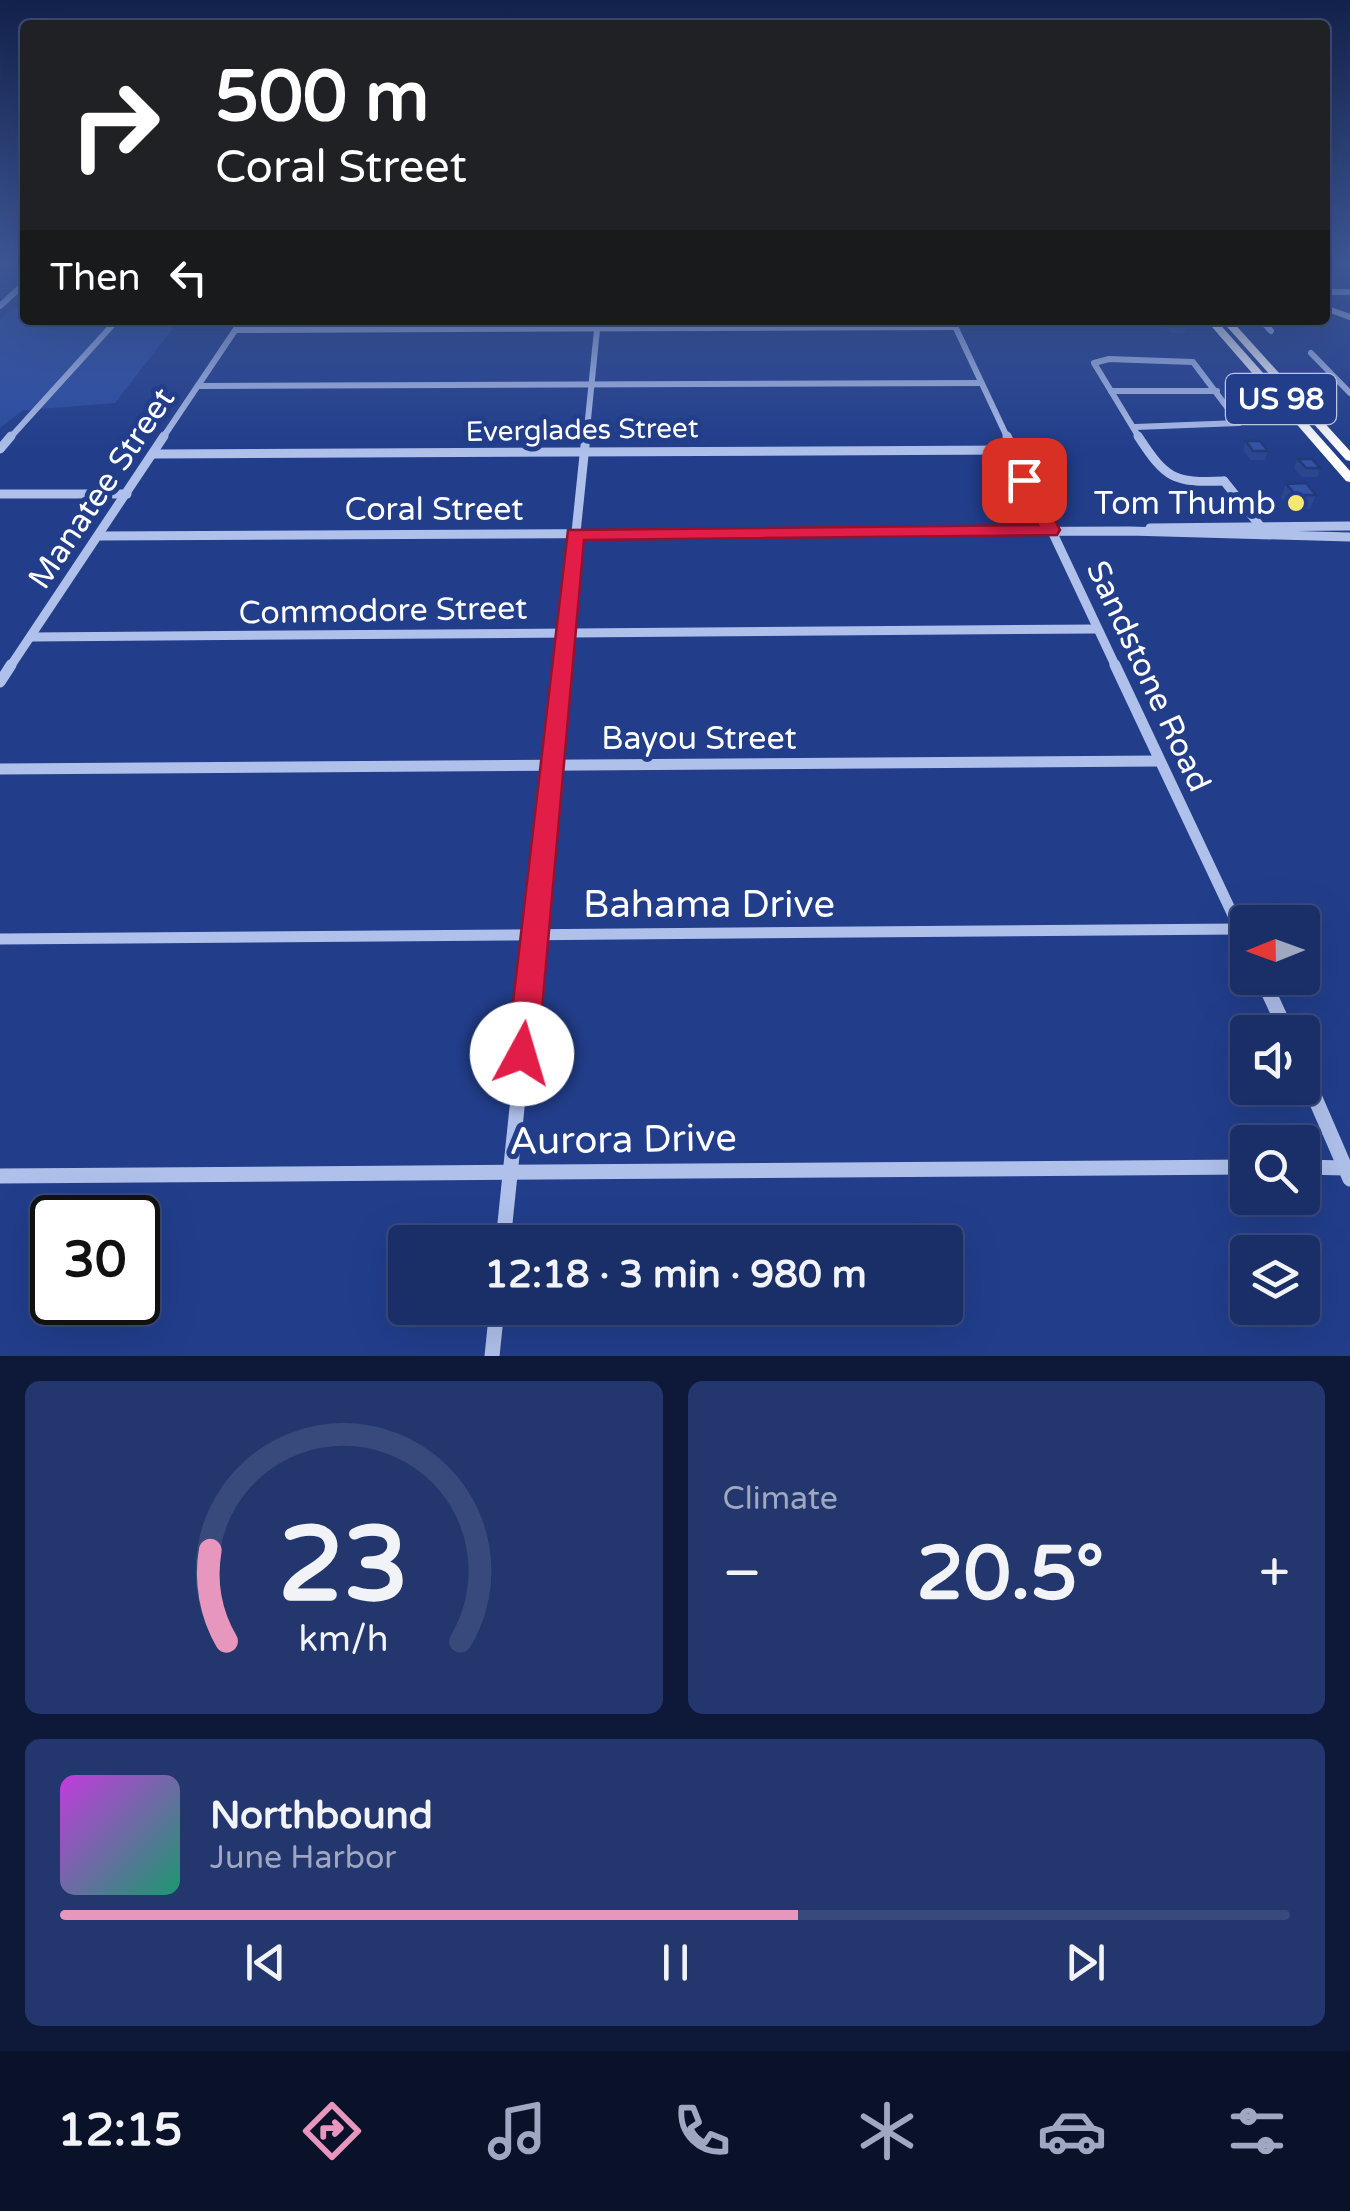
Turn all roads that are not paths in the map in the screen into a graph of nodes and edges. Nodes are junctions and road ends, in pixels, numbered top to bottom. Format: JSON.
{"nodes":[{"id":1,"x":111,"y":326,"type":"edge"},
{"id":2,"x":238,"y":326,"type":"edge"},
{"id":3,"x":460,"y":326,"type":"edge"},
{"id":4,"x":597,"y":326,"type":"edge"},
{"id":5,"x":955,"y":326,"type":"edge"},
{"id":6,"x":1217,"y":326,"type":"edge"},
{"id":7,"x":1232,"y":326,"type":"edge"},
{"id":8,"x":1267,"y":326,"type":"edge"},
{"id":9,"x":236,"y":330,"type":"junction"},
{"id":10,"x":1271,"y":331,"type":"dead end"},
{"id":11,"x":1311,"y":353,"type":"dead end"},
{"id":12,"x":981,"y":383,"type":"junction"},
{"id":13,"x":592,"y":385,"type":"junction"},
{"id":14,"x":200,"y":386,"type":"junction"},
{"id":15,"x":1111,"y":391,"type":"junction"},
{"id":16,"x":1216,"y":391,"type":"junction"},
{"id":17,"x":1350,"y":392,"type":"edge"},
{"id":18,"x":1135,"y":427,"type":"junction"},
{"id":19,"x":1305,"y":427,"type":"junction"},
{"id":20,"x":1322,"y":427,"type":"junction"},
{"id":21,"x":0,"y":449,"type":"edge"},
{"id":22,"x":1011,"y":450,"type":"junction"},
{"id":23,"x":583,"y":452,"type":"junction"},
{"id":24,"x":154,"y":454,"type":"junction"},
{"id":25,"x":1350,"y":458,"type":"edge"},
{"id":26,"x":1350,"y":478,"type":"edge"},
{"id":27,"x":0,"y":494,"type":"edge"},
{"id":28,"x":126,"y":494,"type":"junction"},
{"id":29,"x":1350,"y":526,"type":"edge"},
{"id":30,"x":1257,"y":527,"type":"junction"},
{"id":31,"x":1050,"y":530,"type":"junction"},
{"id":32,"x":1129,"y":530,"type":"junction"},
{"id":33,"x":575,"y":534,"type":"junction"},
{"id":34,"x":98,"y":536,"type":"junction"},
{"id":35,"x":1350,"y":537,"type":"edge"},
{"id":36,"x":1096,"y":629,"type":"junction"},
{"id":37,"x":565,"y":633,"type":"junction"},
{"id":38,"x":30,"y":637,"type":"junction"},
{"id":39,"x":0,"y":682,"type":"edge"},
{"id":40,"x":1159,"y":760,"type":"junction"},
{"id":41,"x":552,"y":764,"type":"junction"},
{"id":42,"x":0,"y":769,"type":"edge"},
{"id":43,"x":1230,"y":910,"type":"edge"},
{"id":44,"x":1230,"y":929,"type":"edge"},
{"id":45,"x":534,"y":935,"type":"junction"},
{"id":46,"x":0,"y":940,"type":"edge"},
{"id":47,"x":1318,"y":1105,"type":"edge"},
{"id":48,"x":1230,"y":1167,"type":"edge"},
{"id":49,"x":1320,"y":1170,"type":"edge"},
{"id":50,"x":510,"y":1172,"type":"junction"},
{"id":51,"x":1348,"y":1173,"type":"edge"},
{"id":52,"x":0,"y":1176,"type":"edge"},
{"id":53,"x":505,"y":1225,"type":"edge"},
{"id":54,"x":495,"y":1325,"type":"edge"},
{"id":55,"x":492,"y":1356,"type":"edge"}],
"edges":[{"from":1,"to":21,"type":"street"},
{"from":2,"to":9,"type":"street","name":"Manatee Street"},
{"from":3,"to":9,"type":"street"},
{"from":4,"to":13,"type":"street"},
{"from":5,"to":12,"type":"street","name":"Sandstone Road"},
{"from":6,"to":19,"type":"highway","number":"US 98"},
{"from":7,"to":20,"type":"highway","number":"US 98"},
{"from":8,"to":10,"type":"street"},
{"from":9,"to":14,"type":"street","name":"Manatee Street"},
{"from":11,"to":17,"type":"street"},
{"from":12,"to":13,"type":"street"},
{"from":12,"to":22,"type":"street","name":"Sandstone Road"},
{"from":13,"to":14,"type":"street"},
{"from":13,"to":23,"type":"street"},
{"from":14,"to":24,"type":"street","name":"Manatee Street"},
{"from":15,"to":16,"type":"street"},
{"from":15,"to":16,"type":"street"},
{"from":15,"to":18,"type":"street"},
{"from":16,"to":18,"type":"street"},
{"from":18,"to":30,"type":"street"},
{"from":19,"to":20,"type":"street"},
{"from":19,"to":26,"type":"highway","number":"US 98"},
{"from":20,"to":25,"type":"highway","number":"US 98"},
{"from":22,"to":23,"type":"street","name":"Everglades Street"},
{"from":22,"to":31,"type":"street","name":"Sandstone Road"},
{"from":23,"to":24,"type":"street","name":"Everglades Street"},
{"from":23,"to":33,"type":"street"},
{"from":24,"to":28,"type":"street","name":"Manatee Street"},
{"from":27,"to":28,"type":"street"},
{"from":28,"to":34,"type":"street","name":"Manatee Street"},
{"from":29,"to":30,"type":"street","name":"Coral Street"},
{"from":30,"to":32,"type":"street","name":"Coral Street"},
{"from":31,"to":32,"type":"street","name":"Coral Street"},
{"from":31,"to":33,"type":"street","name":"Coral Street"},
{"from":31,"to":36,"type":"street","name":"Sandstone Road"},
{"from":32,"to":35,"type":"street","name":"Coral Street"},
{"from":33,"to":34,"type":"street","name":"Coral Street"},
{"from":33,"to":37,"type":"street"},
{"from":34,"to":38,"type":"street","name":"Manatee Street"},
{"from":36,"to":37,"type":"street","name":"Commodore Street"},
{"from":36,"to":40,"type":"street","name":"Sandstone Road"},
{"from":37,"to":38,"type":"street","name":"Commodore Street"},
{"from":37,"to":41,"type":"street"},
{"from":38,"to":39,"type":"street","name":"Manatee Street"},
{"from":40,"to":41,"type":"street","name":"Bayou Street"},
{"from":40,"to":43,"type":"street","name":"Sandstone Road"},
{"from":41,"to":42,"type":"street","name":"Bayou Street"},
{"from":41,"to":45,"type":"street"},
{"from":44,"to":45,"type":"street","name":"Bahama Drive"},
{"from":45,"to":46,"type":"street","name":"Bahama Drive"},
{"from":45,"to":50,"type":"street"},
{"from":47,"to":51,"type":"street"},
{"from":48,"to":50,"type":"street","name":"Aurora Drive"},
{"from":49,"to":51,"type":"street"},
{"from":50,"to":52,"type":"street","name":"Aurora Drive"},
{"from":50,"to":53,"type":"street"},
{"from":54,"to":55,"type":"street"}]}
